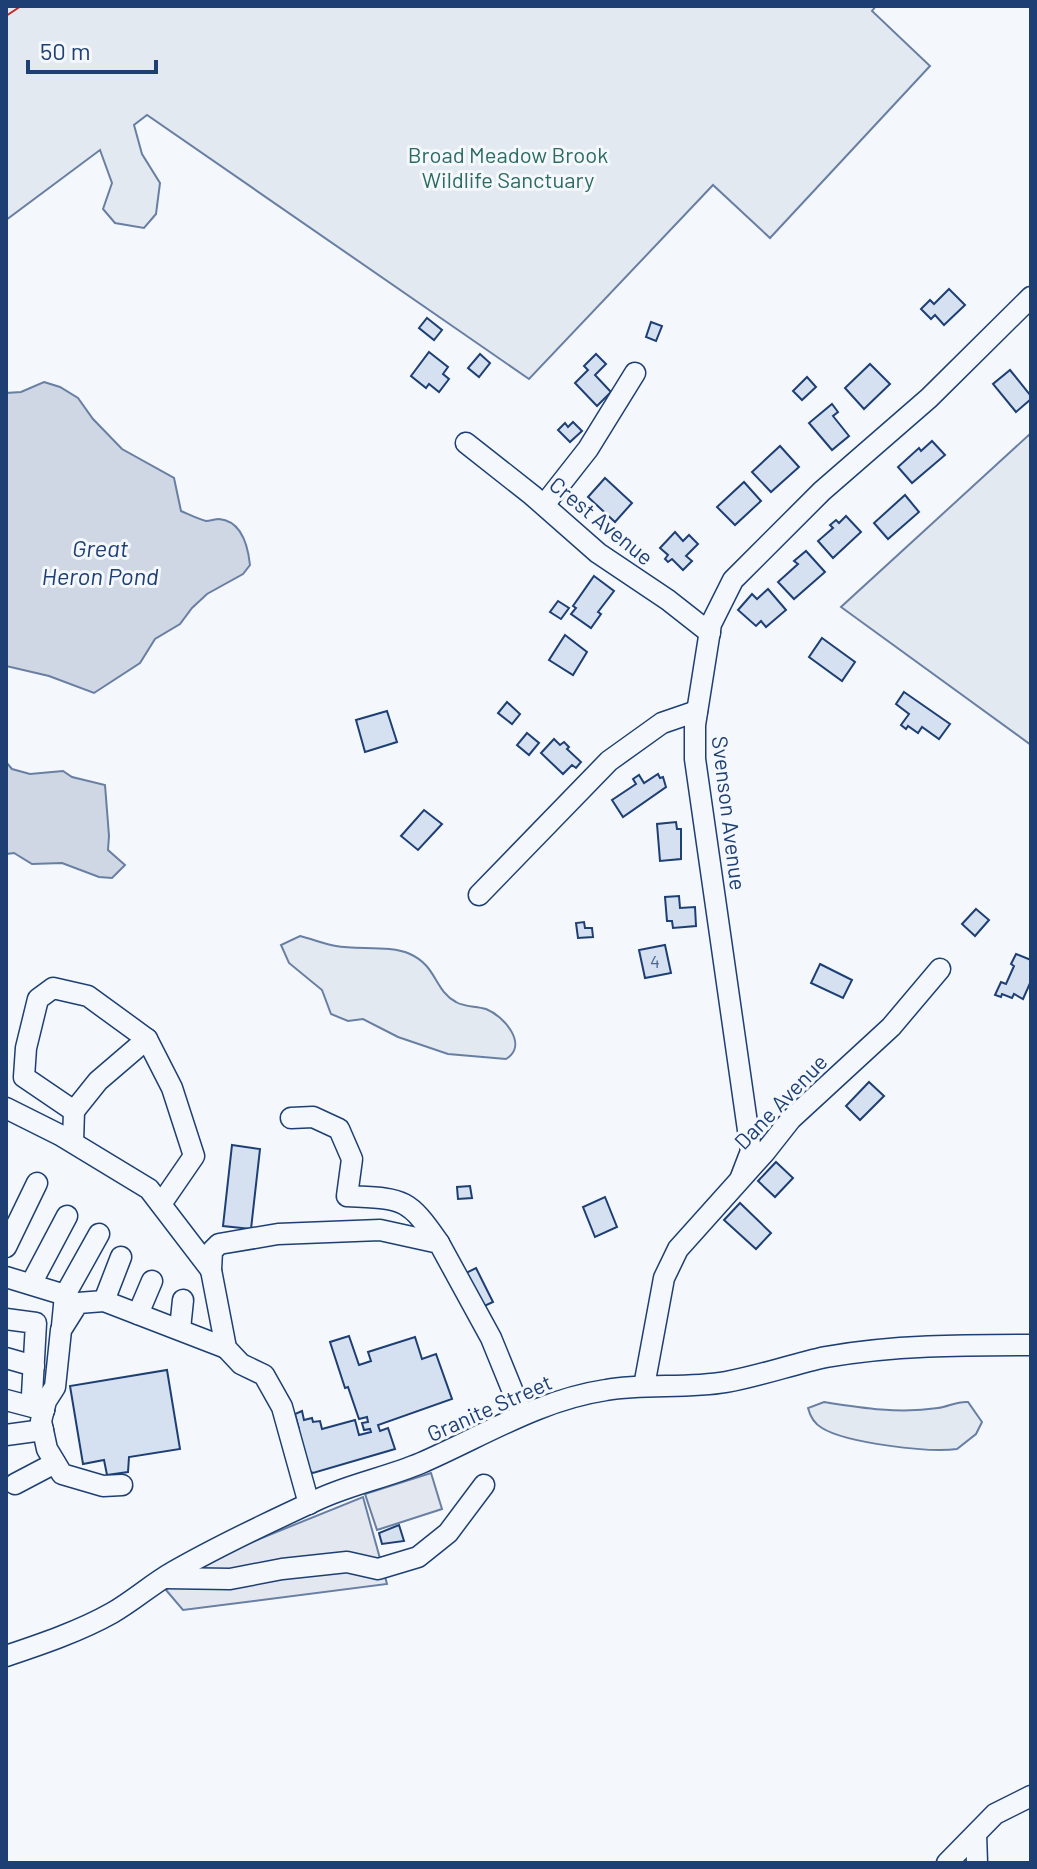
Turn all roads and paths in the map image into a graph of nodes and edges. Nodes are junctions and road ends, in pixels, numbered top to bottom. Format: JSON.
{"nodes":[{"id":1,"x":1031,"y":297,"type":"edge"},
{"id":2,"x":635,"y":373,"type":"dead end"},
{"id":3,"x":466,"y":443,"type":"dead end"},
{"id":4,"x":544,"y":505,"type":"junction"},
{"id":5,"x":710,"y":633,"type":"junction"},
{"id":6,"x":697,"y":711,"type":"junction"},
{"id":7,"x":479,"y":895,"type":"dead end"},
{"id":8,"x":940,"y":969,"type":"dead end"},
{"id":9,"x":147,"y":1039,"type":"junction"},
{"id":10,"x":6,"y":1108,"type":"edge"},
{"id":11,"x":74,"y":1111,"type":"junction"},
{"id":12,"x":291,"y":1118,"type":"dead end"},
{"id":13,"x":73,"y":1142,"type":"junction"},
{"id":14,"x":741,"y":1177,"type":"junction"},
{"id":15,"x":37,"y":1183,"type":"dead end"},
{"id":16,"x":161,"y":1204,"type":"junction"},
{"id":17,"x":67,"y":1216,"type":"dead end"},
{"id":18,"x":99,"y":1234,"type":"dead end"},
{"id":19,"x":439,"y":1243,"type":"junction"},
{"id":20,"x":6,"y":1247,"type":"edge"},
{"id":21,"x":121,"y":1257,"type":"dead end"},
{"id":22,"x":211,"y":1270,"type":"junction"},
{"id":23,"x":6,"y":1277,"type":"edge"},
{"id":24,"x":152,"y":1281,"type":"dead end"},
{"id":25,"x":31,"y":1284,"type":"junction"},
{"id":26,"x":65,"y":1295,"type":"junction"},
{"id":27,"x":183,"y":1300,"type":"dead end"},
{"id":28,"x":104,"y":1301,"type":"junction"},
{"id":29,"x":138,"y":1314,"type":"junction"},
{"id":30,"x":6,"y":1319,"type":"edge"},
{"id":31,"x":180,"y":1329,"type":"junction"},
{"id":32,"x":61,"y":1330,"type":"junction"},
{"id":33,"x":1031,"y":1345,"type":"edge"},
{"id":34,"x":226,"y":1348,"type":"junction"},
{"id":35,"x":6,"y":1358,"type":"edge"},
{"id":36,"x":34,"y":1366,"type":"junction"},
{"id":37,"x":644,"y":1386,"type":"junction"},
{"id":38,"x":6,"y":1400,"type":"edge"},
{"id":39,"x":522,"y":1414,"type":"junction"},
{"id":40,"x":44,"y":1420,"type":"junction"},
{"id":41,"x":6,"y":1435,"type":"edge"},
{"id":42,"x":55,"y":1463,"type":"junction"},
{"id":43,"x":15,"y":1484,"type":"dead end"},
{"id":44,"x":122,"y":1485,"type":"dead end"},
{"id":45,"x":484,"y":1485,"type":"dead end"},
{"id":46,"x":309,"y":1504,"type":"junction"},
{"id":47,"x":164,"y":1578,"type":"junction"},
{"id":48,"x":6,"y":1656,"type":"edge"},
{"id":49,"x":1028,"y":1801,"type":"edge"},
{"id":50,"x":976,"y":1834,"type":"junction"},
{"id":51,"x":947,"y":1863,"type":"edge"},
{"id":52,"x":977,"y":1863,"type":"edge"}],
"edges":[{"from":1,"to":5,"type":"street","name":"Svenson Avenue"},
{"from":2,"to":4,"type":"street"},
{"from":3,"to":4,"type":"street","name":"Crest Avenue"},
{"from":4,"to":5,"type":"street","name":"Crest Avenue"},
{"from":5,"to":6,"type":"street","name":"Svenson Avenue"},
{"from":6,"to":7,"type":"street"},
{"from":6,"to":14,"type":"street","name":"Svenson Avenue"},
{"from":8,"to":14,"type":"street","name":"Dane Avenue"},
{"from":9,"to":11,"type":"street"},
{"from":9,"to":11,"type":"street"},
{"from":9,"to":16,"type":"street"},
{"from":10,"to":13,"type":"street"},
{"from":11,"to":13,"type":"street"},
{"from":12,"to":19,"type":"street"},
{"from":13,"to":16,"type":"street"},
{"from":14,"to":37,"type":"street","name":"Dane Avenue"},
{"from":15,"to":20,"type":"street"},
{"from":16,"to":22,"type":"street"},
{"from":17,"to":25,"type":"street"},
{"from":18,"to":26,"type":"street"},
{"from":19,"to":22,"type":"street"},
{"from":19,"to":39,"type":"street"},
{"from":21,"to":28,"type":"street"},
{"from":22,"to":34,"type":"street"},
{"from":23,"to":25,"type":"street"},
{"from":24,"to":29,"type":"street"},
{"from":25,"to":26,"type":"street"},
{"from":26,"to":32,"type":"street"},
{"from":27,"to":31,"type":"street"},
{"from":28,"to":29,"type":"street"},
{"from":28,"to":32,"type":"street"},
{"from":29,"to":31,"type":"street"},
{"from":30,"to":36,"type":"street"},
{"from":31,"to":34,"type":"street"},
{"from":32,"to":40,"type":"street"},
{"from":33,"to":37,"type":"street","name":"Granite Street"},
{"from":34,"to":46,"type":"street"},
{"from":35,"to":36,"type":"street"},
{"from":36,"to":40,"type":"street"},
{"from":37,"to":39,"type":"street","name":"Granite Street"},
{"from":38,"to":40,"type":"street"},
{"from":39,"to":46,"type":"street","name":"Granite Street"},
{"from":40,"to":41,"type":"street"},
{"from":40,"to":42,"type":"street"},
{"from":42,"to":43,"type":"street"},
{"from":42,"to":44,"type":"street"},
{"from":45,"to":47,"type":"street"},
{"from":46,"to":47,"type":"street","name":"Granite Street"},
{"from":47,"to":48,"type":"street","name":"Granite Street"},
{"from":49,"to":50,"type":"street"},
{"from":50,"to":51,"type":"street"},
{"from":50,"to":52,"type":"street"}]}
